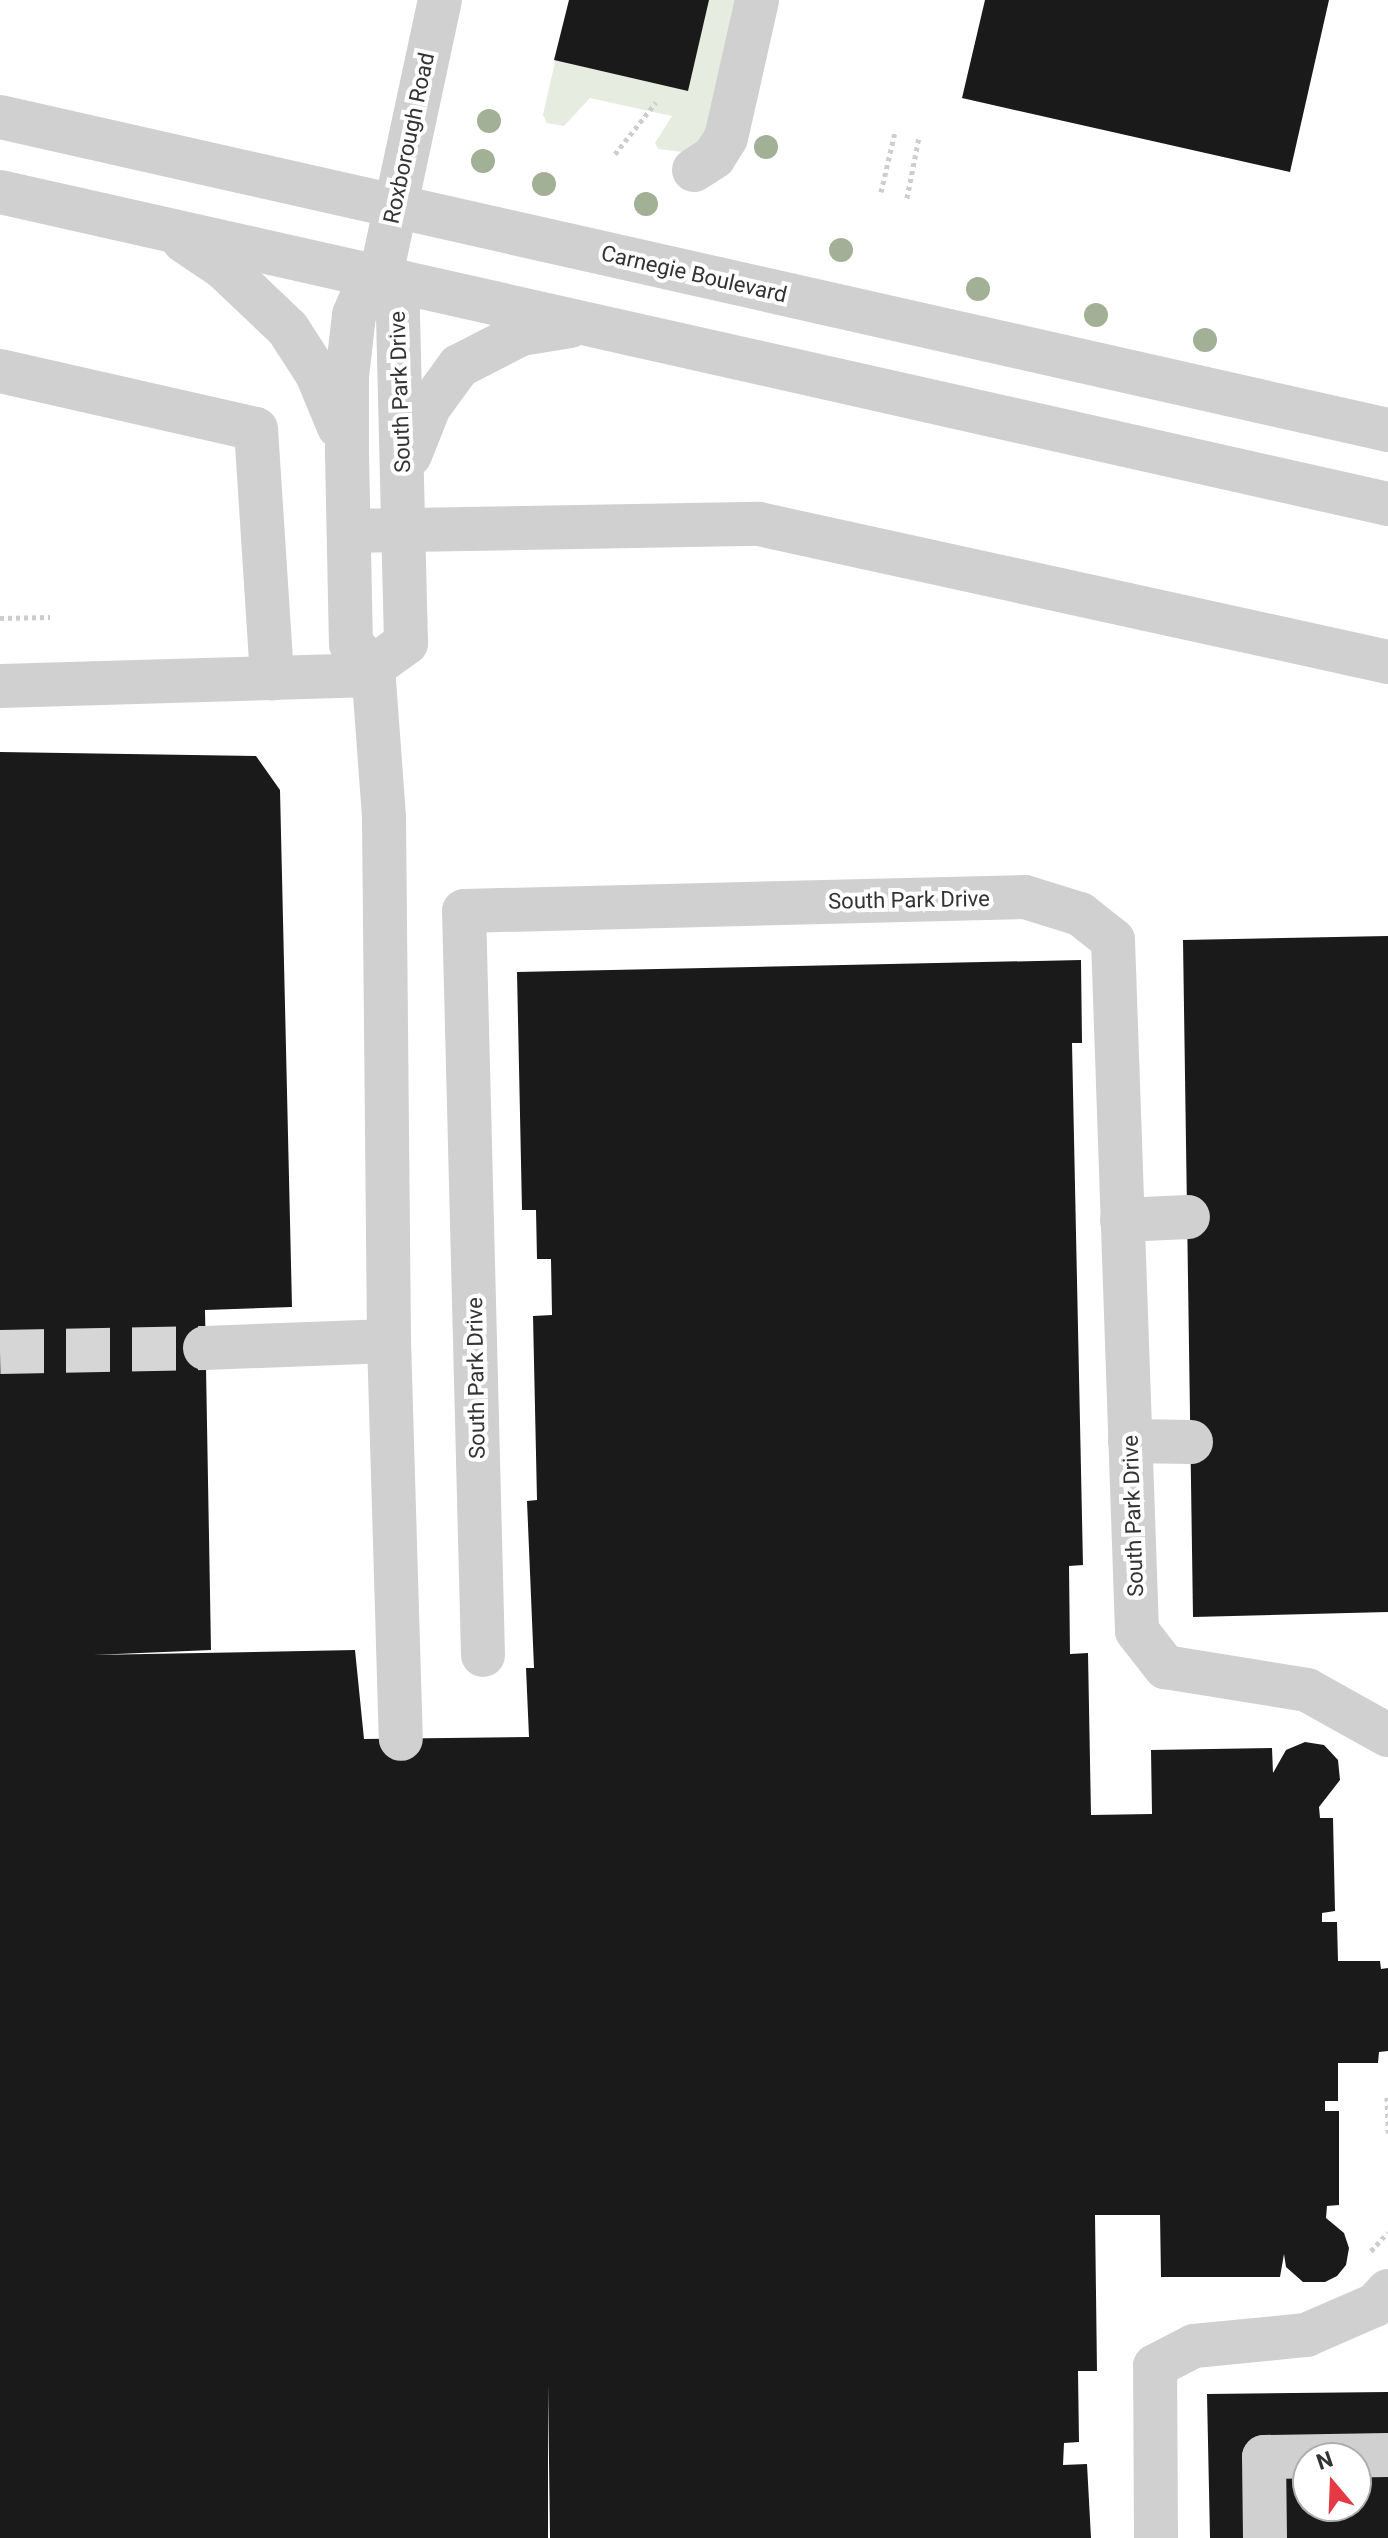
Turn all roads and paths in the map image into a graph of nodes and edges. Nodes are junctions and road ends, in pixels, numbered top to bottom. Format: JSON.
{"nodes":[{"id":1,"x":440,"y":0,"type":"edge"},
{"id":2,"x":757,"y":0,"type":"edge"},
{"id":3,"x":656,"y":102,"type":"dead end"},
{"id":4,"x":0,"y":117,"type":"edge"},
{"id":5,"x":895,"y":132,"type":"dead end"},
{"id":6,"x":919,"y":137,"type":"dead end"},
{"id":7,"x":615,"y":154,"type":"dead end"},
{"id":8,"x":694,"y":170,"type":"dead end"},
{"id":9,"x":0,"y":192,"type":"edge"},
{"id":10,"x":881,"y":192,"type":"dead end"},
{"id":11,"x":907,"y":198,"type":"dead end"},
{"id":12,"x":394,"y":206,"type":"junction"},
{"id":13,"x":149,"y":226,"type":"junction"},
{"id":14,"x":381,"y":275,"type":"junction"},
{"id":15,"x":601,"y":326,"type":"junction"},
{"id":16,"x":0,"y":371,"type":"edge"},
{"id":17,"x":1388,"y":430,"type":"edge"},
{"id":18,"x":347,"y":455,"type":"junction"},
{"id":19,"x":403,"y":480,"type":"junction"},
{"id":20,"x":1388,"y":504,"type":"edge"},
{"id":21,"x":405,"y":530,"type":"junction"},
{"id":22,"x":349,"y":531,"type":"junction"},
{"id":23,"x":50,"y":617,"type":"dead end"},
{"id":24,"x":0,"y":618,"type":"edge"},
{"id":25,"x":1388,"y":662,"type":"edge"},
{"id":26,"x":373,"y":671,"type":"junction"},
{"id":27,"x":272,"y":678,"type":"junction"},
{"id":28,"x":0,"y":686,"type":"edge"},
{"id":29,"x":1188,"y":1217,"type":"dead end"},
{"id":30,"x":1122,"y":1220,"type":"junction"},
{"id":31,"x":389,"y":1341,"type":"junction"},
{"id":32,"x":205,"y":1348,"type":"tunnel mouth"},
{"id":33,"x":1130,"y":1441,"type":"junction"},
{"id":34,"x":1191,"y":1442,"type":"dead end"},
{"id":35,"x":483,"y":1655,"type":"dead end"},
{"id":36,"x":1388,"y":1735,"type":"edge"},
{"id":37,"x":401,"y":1739,"type":"dead end"},
{"id":38,"x":1387,"y":2097,"type":"edge"},
{"id":39,"x":1388,"y":2133,"type":"edge"},
{"id":40,"x":1388,"y":2291,"type":"edge"},
{"id":41,"x":1388,"y":2455,"type":"edge"},
{"id":42,"x":1156,"y":2538,"type":"edge"},
{"id":43,"x":1265,"y":2538,"type":"edge"}],
"edges":[{"from":1,"to":12,"type":"street","name":"Roxborough Road"},
{"from":2,"to":8,"type":"street"},
{"from":3,"to":7,"type":"path"},
{"from":4,"to":12,"type":"street","name":"Carnegie Boulevard"},
{"from":5,"to":10,"type":"path"},
{"from":6,"to":11,"type":"path"},
{"from":9,"to":13,"type":"street"},
{"from":12,"to":14,"type":"street","name":"Roxborough Road"},
{"from":12,"to":17,"type":"street","name":"Carnegie Boulevard"},
{"from":13,"to":14,"type":"street"},
{"from":13,"to":18,"type":"street"},
{"from":14,"to":15,"type":"street"},
{"from":14,"to":18,"type":"street","name":"South Park Drive"},
{"from":14,"to":19,"type":"street","name":"South Park Drive"},
{"from":15,"to":19,"type":"street"},
{"from":15,"to":20,"type":"street"},
{"from":16,"to":27,"type":"street"},
{"from":18,"to":22,"type":"street","name":"South Park Drive"},
{"from":19,"to":21,"type":"street","name":"South Park Drive"},
{"from":21,"to":22,"type":"street"},
{"from":21,"to":25,"type":"street"},
{"from":21,"to":26,"type":"street","name":"South Park Drive"},
{"from":22,"to":26,"type":"street","name":"South Park Drive"},
{"from":23,"to":24,"type":"path"},
{"from":26,"to":27,"type":"street"},
{"from":26,"to":31,"type":"street"},
{"from":27,"to":28,"type":"street"},
{"from":29,"to":30,"type":"street"},
{"from":30,"to":33,"type":"street","name":"South Park Drive"},
{"from":30,"to":35,"type":"street","name":"South Park Drive"},
{"from":31,"to":32,"type":"street"},
{"from":31,"to":37,"type":"street"},
{"from":33,"to":34,"type":"street"},
{"from":33,"to":36,"type":"street","name":"South Park Drive"},
{"from":38,"to":39,"type":"path"},
{"from":40,"to":42,"type":"street"},
{"from":41,"to":43,"type":"street"}]}
